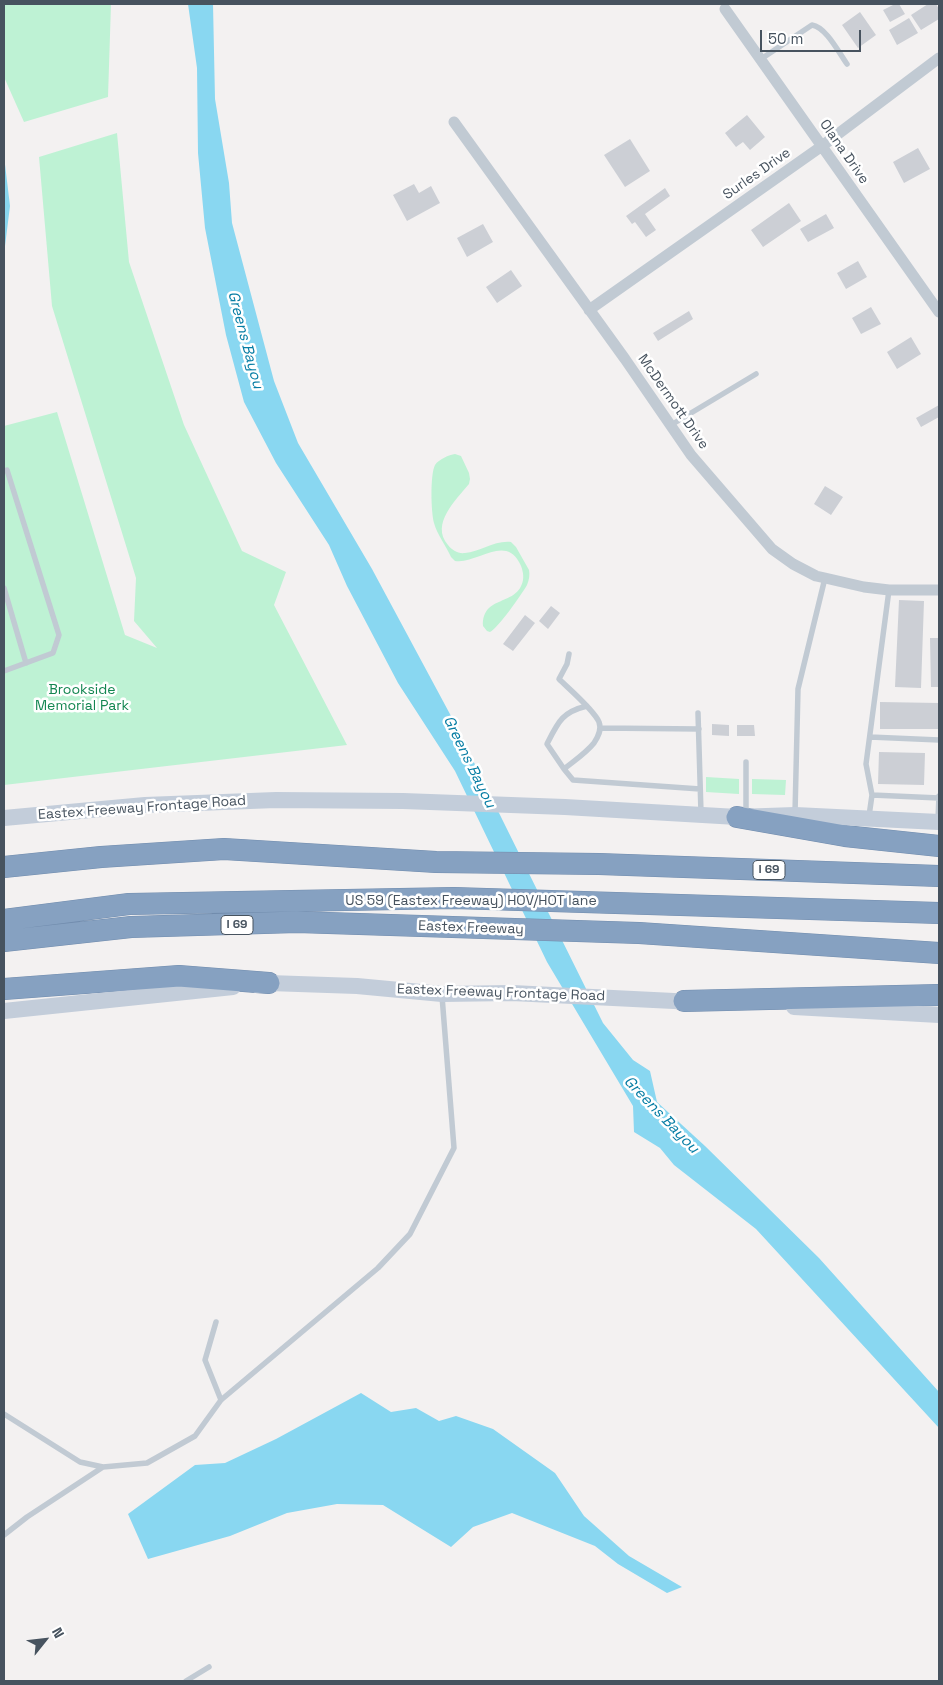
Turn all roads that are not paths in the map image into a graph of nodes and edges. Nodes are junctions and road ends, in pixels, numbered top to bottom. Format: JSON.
{"nodes":[{"id":1,"x":725,"y":9,"type":"dead end"},
{"id":2,"x":939,"y":58,"type":"edge"},
{"id":3,"x":761,"y":59,"type":"junction"},
{"id":4,"x":847,"y":64,"type":"dead end"},
{"id":5,"x":454,"y":122,"type":"dead end"},
{"id":6,"x":822,"y":146,"type":"junction"},
{"id":7,"x":589,"y":310,"type":"junction"},
{"id":8,"x":939,"y":312,"type":"edge"},
{"id":9,"x":756,"y":374,"type":"dead end"},
{"id":10,"x":671,"y":425,"type":"junction"},
{"id":11,"x":4,"y":470,"type":"edge"},
{"id":12,"x":825,"y":578,"type":"junction"},
{"id":13,"x":4,"y":588,"type":"edge"},
{"id":14,"x":889,"y":590,"type":"junction"},
{"id":15,"x":939,"y":590,"type":"edge"},
{"id":16,"x":569,"y":654,"type":"dead end"},
{"id":17,"x":26,"y":663,"type":"junction"},
{"id":18,"x":4,"y":671,"type":"edge"},
{"id":19,"x":587,"y":706,"type":"junction"},
{"id":20,"x":698,"y":713,"type":"dead end"},
{"id":21,"x":600,"y":728,"type":"junction"},
{"id":22,"x":698,"y":729,"type":"junction"},
{"id":23,"x":870,"y":737,"type":"junction"},
{"id":24,"x":939,"y":740,"type":"edge"},
{"id":25,"x":746,"y":762,"type":"dead end"},
{"id":26,"x":564,"y":769,"type":"junction"},
{"id":27,"x":700,"y":789,"type":"junction"},
{"id":28,"x":939,"y":794,"type":"edge"},
{"id":29,"x":872,"y":795,"type":"junction"},
{"id":30,"x":939,"y":798,"type":"edge"},
{"id":31,"x":701,"y":815,"type":"junction"},
{"id":32,"x":795,"y":815,"type":"junction"},
{"id":33,"x":741,"y":817,"type":"junction"},
{"id":34,"x":4,"y":818,"type":"edge"},
{"id":35,"x":868,"y":819,"type":"junction"},
{"id":36,"x":939,"y":822,"type":"edge"},
{"id":37,"x":939,"y":846,"type":"edge"},
{"id":38,"x":4,"y":867,"type":"edge"},
{"id":39,"x":939,"y":876,"type":"edge"},
{"id":40,"x":939,"y":912,"type":"edge"},
{"id":41,"x":4,"y":920,"type":"edge"},
{"id":42,"x":4,"y":941,"type":"edge"},
{"id":43,"x":939,"y":953,"type":"edge"},
{"id":44,"x":269,"y":983,"type":"junction"},
{"id":45,"x":4,"y":989,"type":"edge"},
{"id":46,"x":442,"y":994,"type":"junction"},
{"id":47,"x":939,"y":996,"type":"edge"},
{"id":48,"x":684,"y":1001,"type":"junction"},
{"id":49,"x":4,"y":1011,"type":"edge"},
{"id":50,"x":939,"y":1016,"type":"edge"},
{"id":51,"x":216,"y":1322,"type":"dead end"},
{"id":52,"x":221,"y":1400,"type":"junction"},
{"id":53,"x":4,"y":1414,"type":"edge"},
{"id":54,"x":104,"y":1467,"type":"junction"},
{"id":55,"x":4,"y":1535,"type":"edge"},
{"id":56,"x":209,"y":1667,"type":"dead end"},
{"id":57,"x":186,"y":1681,"type":"edge"}],
"edges":[{"from":1,"to":3,"type":"street","name":"Olana Drive"},
{"from":2,"to":6,"type":"street","name":"Surles Drive"},
{"from":3,"to":4,"type":"lane"},
{"from":3,"to":6,"type":"street","name":"Olana Drive"},
{"from":5,"to":7,"type":"street","name":"McDermott Drive"},
{"from":6,"to":7,"type":"street","name":"Surles Drive"},
{"from":6,"to":8,"type":"street","name":"Olana Drive"},
{"from":7,"to":10,"type":"street","name":"McDermott Drive"},
{"from":9,"to":10,"type":"lane"},
{"from":10,"to":12,"type":"street","name":"McDermott Drive"},
{"from":11,"to":17,"type":"lane"},
{"from":12,"to":14,"type":"street","name":"McDermott Drive"},
{"from":12,"to":32,"type":"lane"},
{"from":13,"to":17,"type":"lane"},
{"from":14,"to":15,"type":"street","name":"McDermott Drive"},
{"from":14,"to":23,"type":"lane"},
{"from":16,"to":19,"type":"lane"},
{"from":17,"to":18,"type":"lane"},
{"from":19,"to":21,"type":"lane"},
{"from":19,"to":26,"type":"lane"},
{"from":20,"to":22,"type":"lane"},
{"from":21,"to":22,"type":"lane"},
{"from":21,"to":26,"type":"lane"},
{"from":22,"to":27,"type":"lane"},
{"from":23,"to":24,"type":"lane"},
{"from":23,"to":29,"type":"lane"},
{"from":25,"to":33,"type":"lane"},
{"from":26,"to":27,"type":"lane"},
{"from":27,"to":31,"type":"lane"},
{"from":28,"to":30,"type":"lane"},
{"from":29,"to":30,"type":"lane"},
{"from":29,"to":35,"type":"lane"},
{"from":30,"to":36,"type":"lane"},
{"from":31,"to":33,"type":"main road","name":"Eastex Freeway Frontage Road"},
{"from":31,"to":34,"type":"main road","name":"Eastex Freeway Frontage Road"},
{"from":32,"to":33,"type":"main road","name":"Eastex Freeway Frontage Road"},
{"from":32,"to":35,"type":"main road","name":"Eastex Freeway Frontage Road"},
{"from":33,"to":37,"type":"highway"},
{"from":35,"to":36,"type":"main road","name":"Eastex Freeway Frontage Road"},
{"from":38,"to":39,"type":"highway","number":"I 69"},
{"from":40,"to":41,"type":"highway","name":"US 59 (Eastex Freeway) HOV/HOT lane","number":"I 69"},
{"from":42,"to":43,"type":"highway","name":"Eastex Freeway","number":"I 69"},
{"from":44,"to":45,"type":"highway"},
{"from":44,"to":46,"type":"main road","name":"Eastex Freeway Frontage Road"},
{"from":44,"to":49,"type":"main road","name":"Eastex Freeway Frontage Road"},
{"from":46,"to":48,"type":"main road","name":"Eastex Freeway Frontage Road"},
{"from":46,"to":52,"type":"lane"},
{"from":47,"to":48,"type":"highway"},
{"from":48,"to":50,"type":"main road","name":"Eastex Freeway Frontage Road"},
{"from":51,"to":52,"type":"lane"},
{"from":52,"to":54,"type":"lane"},
{"from":53,"to":54,"type":"lane"},
{"from":54,"to":55,"type":"lane"},
{"from":56,"to":57,"type":"lane"}]}
